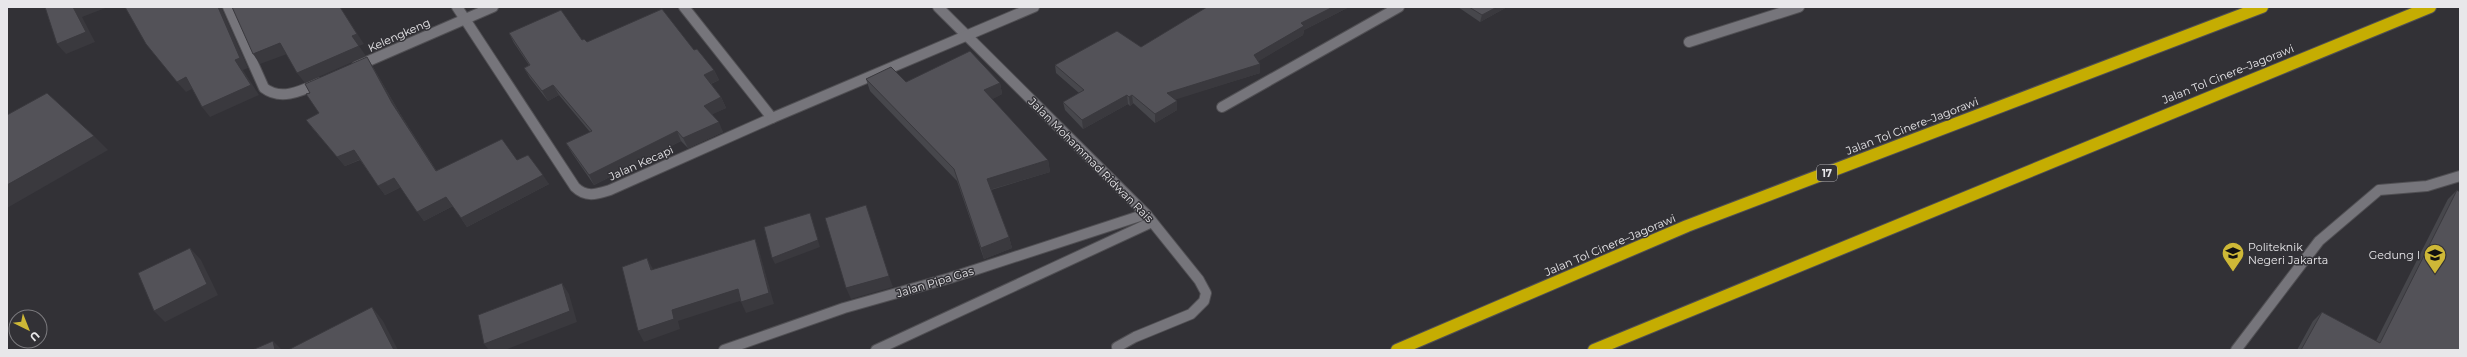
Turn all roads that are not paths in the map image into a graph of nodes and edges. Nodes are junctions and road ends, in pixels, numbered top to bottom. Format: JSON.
{"nodes":[{"id":1,"x":228,"y":7,"type":"edge"},
{"id":2,"x":457,"y":7,"type":"edge"},
{"id":3,"x":493,"y":7,"type":"edge"},
{"id":4,"x":684,"y":7,"type":"edge"},
{"id":5,"x":938,"y":7,"type":"edge"},
{"id":6,"x":1034,"y":7,"type":"edge"},
{"id":7,"x":1399,"y":7,"type":"edge"},
{"id":8,"x":1799,"y":7,"type":"edge"},
{"id":9,"x":2262,"y":7,"type":"edge"},
{"id":10,"x":2430,"y":7,"type":"edge"},
{"id":11,"x":465,"y":19,"type":"junction"},
{"id":12,"x":968,"y":36,"type":"junction"},
{"id":13,"x":1689,"y":42,"type":"dead end"},
{"id":14,"x":351,"y":69,"type":"edge"},
{"id":15,"x":329,"y":79,"type":"edge"},
{"id":16,"x":1222,"y":107,"type":"dead end"},
{"id":17,"x":772,"y":118,"type":"junction"},
{"id":18,"x":2460,"y":176,"type":"edge"},
{"id":19,"x":1149,"y":218,"type":"junction"},
{"id":20,"x":724,"y":350,"type":"edge"},
{"id":21,"x":876,"y":350,"type":"edge"},
{"id":22,"x":1118,"y":350,"type":"edge"},
{"id":23,"x":1397,"y":350,"type":"edge"},
{"id":24,"x":1594,"y":350,"type":"edge"},
{"id":25,"x":2236,"y":350,"type":"edge"}],
"edges":[{"from":1,"to":15,"type":"street"},
{"from":2,"to":11,"type":"street"},
{"from":3,"to":11,"type":"street","name":"Kelengkeng"},
{"from":4,"to":17,"type":"street"},
{"from":5,"to":12,"type":"street","name":"Jalan Mohammad Ridwan Rais"},
{"from":6,"to":12,"type":"street"},
{"from":7,"to":16,"type":"street"},
{"from":8,"to":13,"type":"street"},
{"from":9,"to":23,"type":"highway","name":"Jalan Tol Cinere–Jagorawi","number":"17"},
{"from":10,"to":24,"type":"highway","name":"Jalan Tol Cinere–Jagorawi"},
{"from":11,"to":14,"type":"street","name":"Kelengkeng"},
{"from":11,"to":17,"type":"street","name":"Jalan Kecapi"},
{"from":12,"to":17,"type":"street"},
{"from":12,"to":19,"type":"street","name":"Jalan Mohammad Ridwan Rais"},
{"from":18,"to":25,"type":"street"},
{"from":19,"to":20,"type":"street","name":"Jalan Pipa Gas"},
{"from":19,"to":21,"type":"street"},
{"from":19,"to":22,"type":"street","name":"Jalan Mohammad Ridwan Rais"}]}
